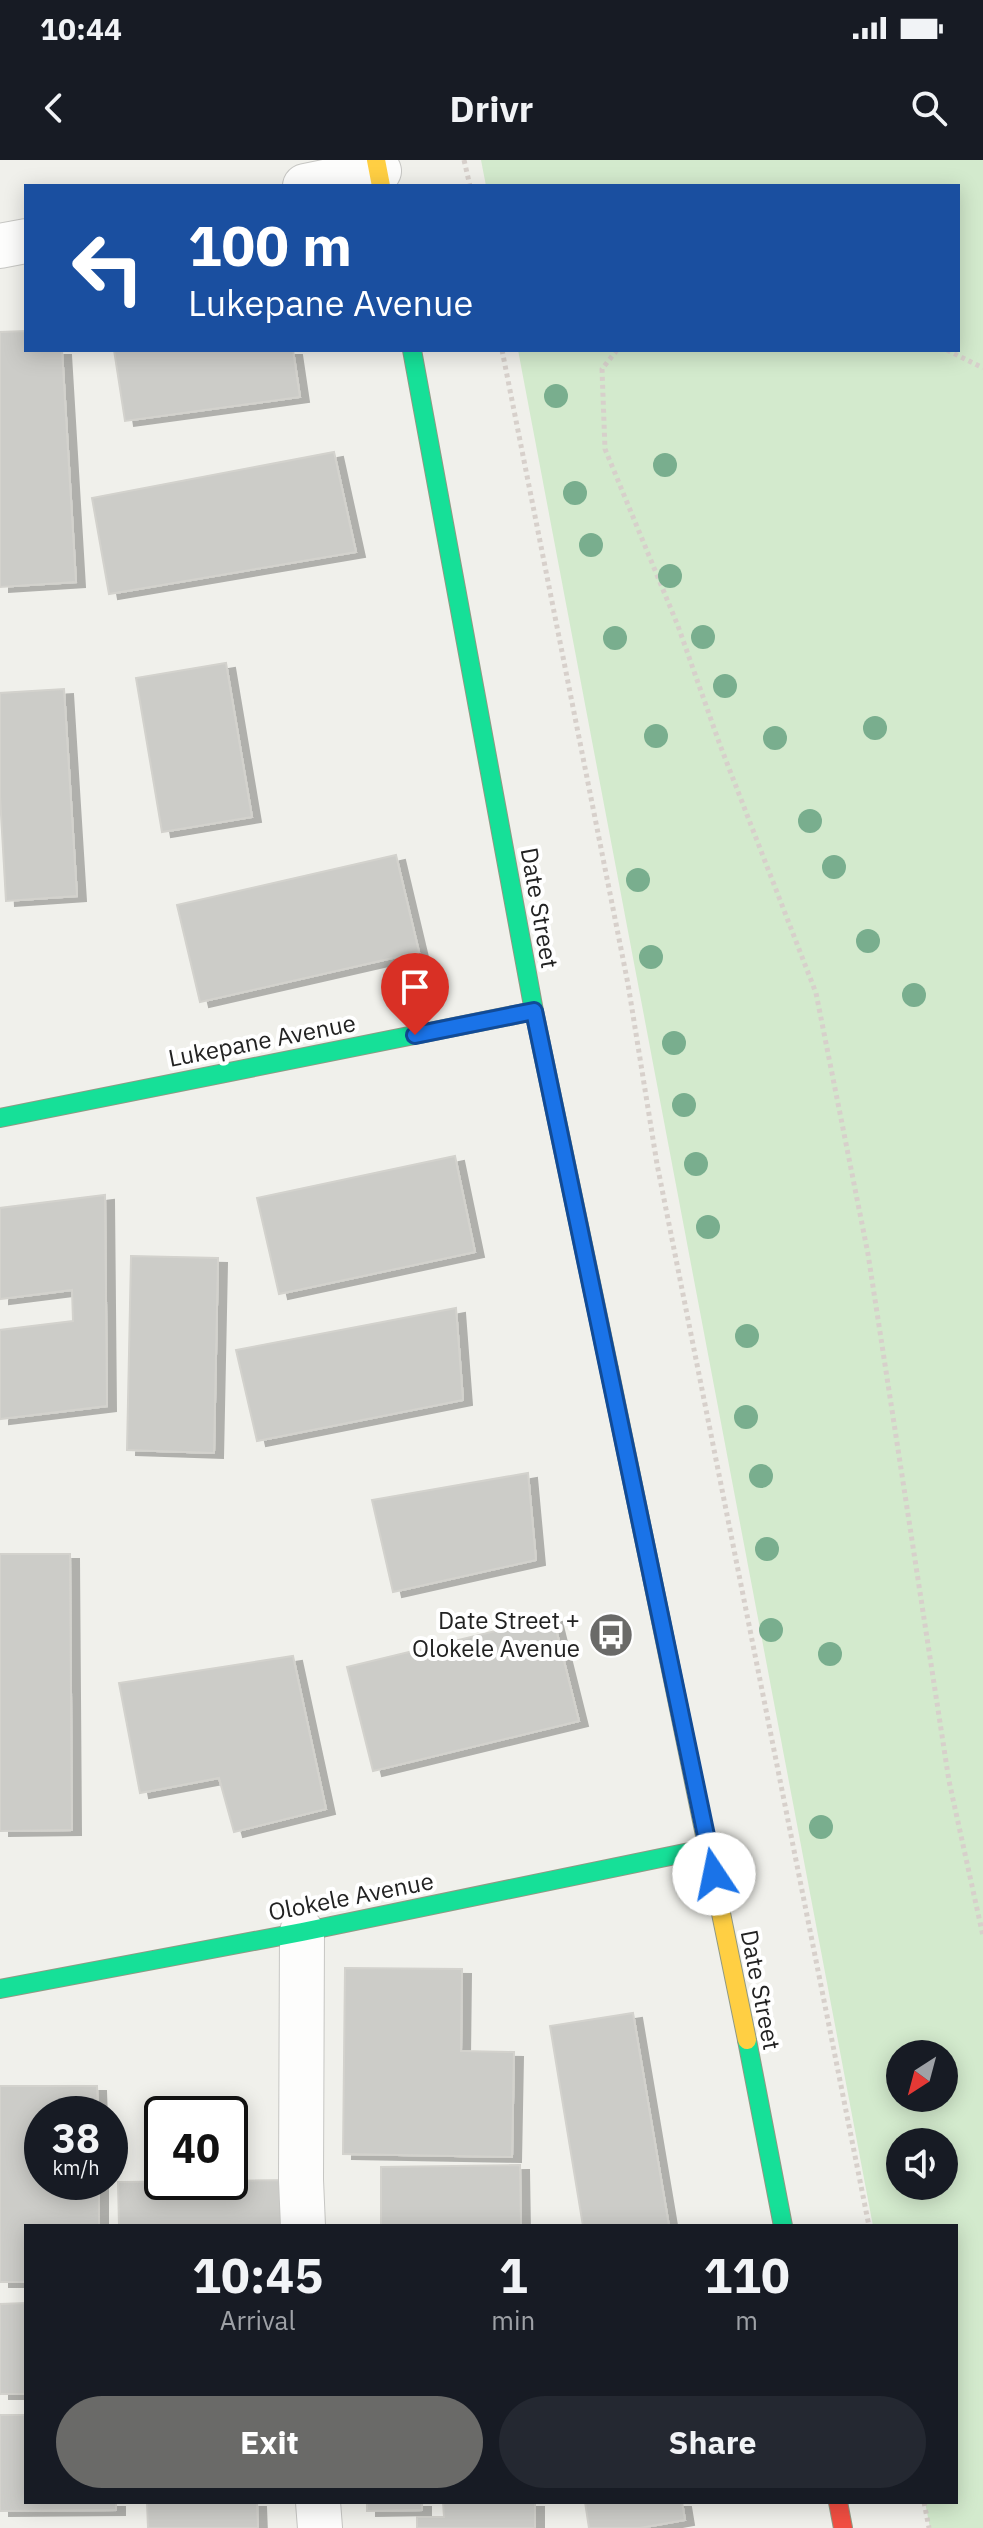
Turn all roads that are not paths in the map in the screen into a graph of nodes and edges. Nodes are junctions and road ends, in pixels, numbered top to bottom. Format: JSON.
{"nodes":[{"id":1,"x":379,"y":172,"type":"edge"},
{"id":2,"x":316,"y":184,"type":"edge"},
{"id":3,"x":24,"y":241,"type":"edge"},
{"id":4,"x":0,"y":246,"type":"edge"},
{"id":5,"x":412,"y":352,"type":"edge"},
{"id":6,"x":534,"y":1011,"type":"junction"},
{"id":7,"x":0,"y":1118,"type":"edge"},
{"id":8,"x":709,"y":1848,"type":"junction"},
{"id":9,"x":302,"y":1932,"type":"junction"},
{"id":10,"x":0,"y":1989,"type":"edge"},
{"id":11,"x":303,"y":2224,"type":"edge"},
{"id":12,"x":783,"y":2224,"type":"edge"},
{"id":13,"x":318,"y":2504,"type":"edge"},
{"id":14,"x":838,"y":2504,"type":"edge"},
{"id":15,"x":320,"y":2528,"type":"edge"},
{"id":16,"x":843,"y":2528,"type":"edge"}],
"edges":[{"from":1,"to":2,"type":"street"},
{"from":3,"to":4,"type":"street"},
{"from":5,"to":6,"type":"street","name":"Date Street"},
{"from":6,"to":7,"type":"street","name":"Lukepane Avenue"},
{"from":6,"to":8,"type":"street","name":"Date Street"},
{"from":8,"to":9,"type":"street","name":"Olokele Avenue"},
{"from":8,"to":12,"type":"street","name":"Date Street"},
{"from":9,"to":10,"type":"street","name":"Olokele Avenue"},
{"from":9,"to":11,"type":"street"},
{"from":13,"to":15,"type":"street"},
{"from":14,"to":16,"type":"street"}]}
